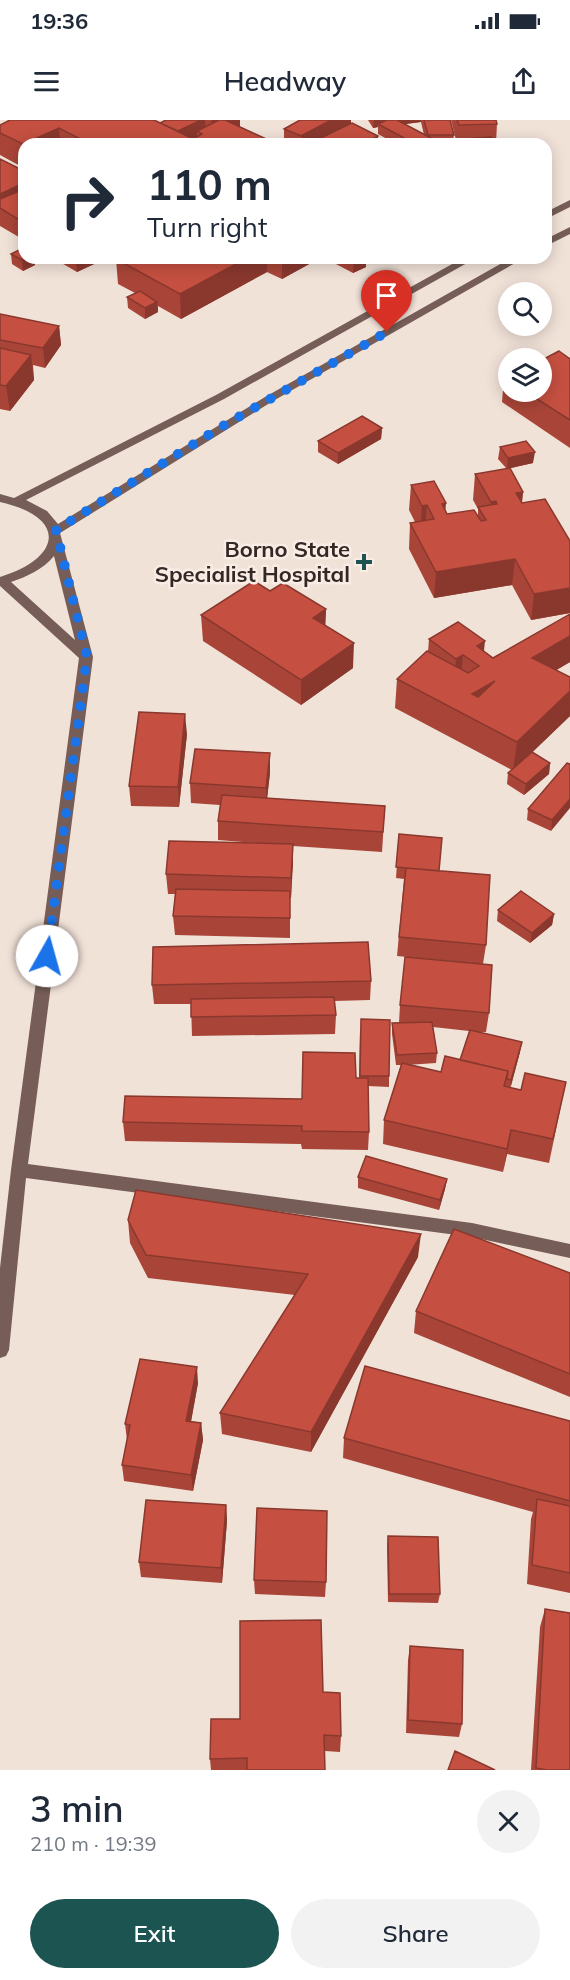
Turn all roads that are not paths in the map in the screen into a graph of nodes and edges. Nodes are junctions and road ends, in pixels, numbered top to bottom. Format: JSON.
{"nodes":[{"id":1,"x":570,"y":203,"type":"edge"},
{"id":2,"x":552,"y":213,"type":"edge"},
{"id":3,"x":570,"y":230,"type":"edge"},
{"id":4,"x":552,"y":240,"type":"edge"},
{"id":5,"x":460,"y":264,"type":"edge"},
{"id":6,"x":508,"y":264,"type":"edge"},
{"id":7,"x":0,"y":498,"type":"edge"},
{"id":8,"x":18,"y":500,"type":"junction"},
{"id":9,"x":56,"y":535,"type":"junction"},
{"id":10,"x":1,"y":581,"type":"edge"},
{"id":11,"x":87,"y":657,"type":"junction"},
{"id":12,"x":19,"y":1170,"type":"junction"},
{"id":13,"x":570,"y":1251,"type":"edge"},
{"id":14,"x":0,"y":1350,"type":"edge"}],
"edges":[{"from":1,"to":2,"type":"main road"},
{"from":3,"to":4,"type":"main road"},
{"from":5,"to":8,"type":"main road"},
{"from":6,"to":9,"type":"main road"},
{"from":7,"to":8,"type":"main road"},
{"from":8,"to":9,"type":"main road"},
{"from":9,"to":10,"type":"main road"},
{"from":9,"to":11,"type":"main road"},
{"from":10,"to":11,"type":"main road"},
{"from":11,"to":12,"type":"main road"},
{"from":12,"to":13,"type":"main road"},
{"from":12,"to":14,"type":"main road"}]}
